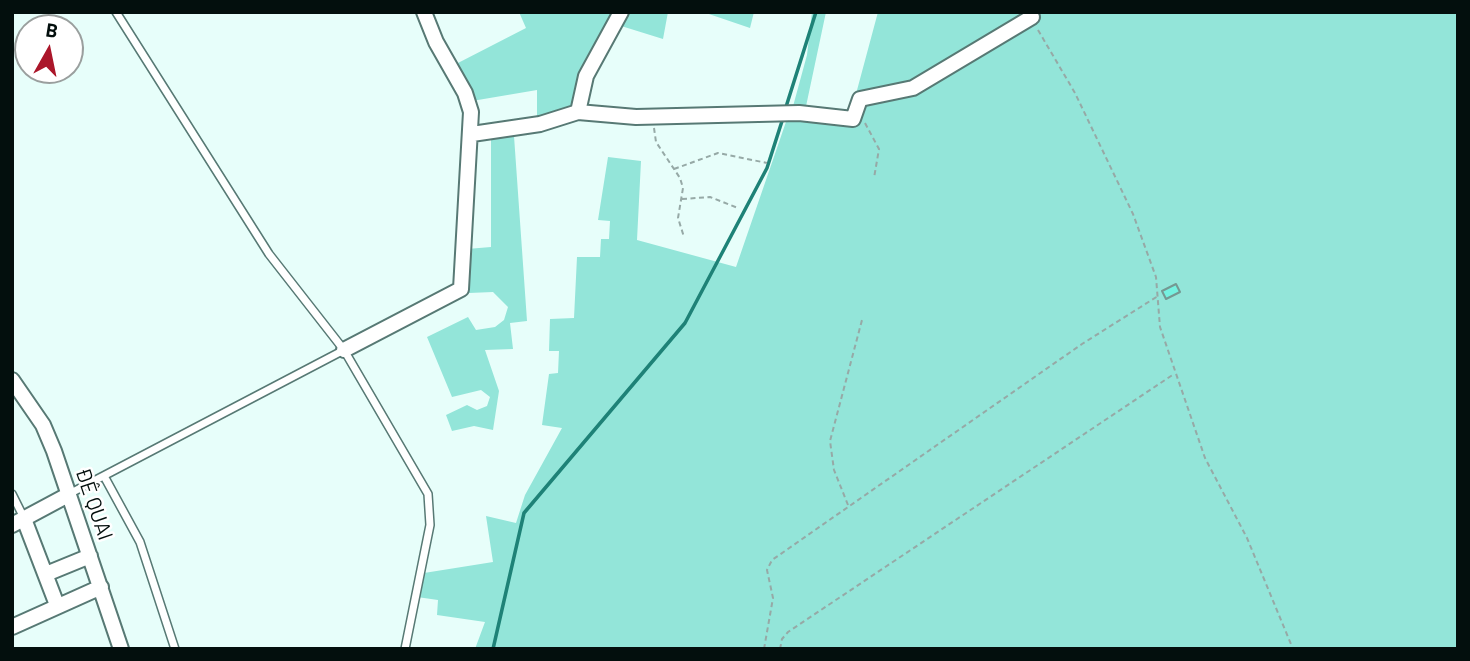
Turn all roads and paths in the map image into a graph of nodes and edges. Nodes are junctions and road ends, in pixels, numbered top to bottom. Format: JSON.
{"nodes":[{"id":1,"x":116,"y":12,"type":"edge"},
{"id":2,"x":424,"y":12,"type":"edge"},
{"id":3,"x":621,"y":12,"type":"edge"},
{"id":4,"x":1032,"y":17,"type":"joint"},
{"id":5,"x":578,"y":113,"type":"junction"},
{"id":6,"x":652,"y":117,"type":"junction"},
{"id":7,"x":855,"y":117,"type":"junction"},
{"id":8,"x":472,"y":134,"type":"junction"},
{"id":9,"x":767,"y":163,"type":"dead end"},
{"id":10,"x":673,"y":169,"type":"junction"},
{"id":11,"x":874,"y":178,"type":"dead end"},
{"id":12,"x":681,"y":200,"type":"junction"},
{"id":13,"x":738,"y":208,"type":"dead end"},
{"id":14,"x":684,"y":237,"type":"dead end"},
{"id":15,"x":1158,"y":296,"type":"junction"},
{"id":16,"x":862,"y":320,"type":"dead end"},
{"id":17,"x":344,"y":351,"type":"junction"},
{"id":18,"x":1175,"y":373,"type":"junction"},
{"id":19,"x":12,"y":380,"type":"edge"},
{"id":20,"x":18,"y":397,"type":"edge"},
{"id":21,"x":104,"y":476,"type":"junction"},
{"id":22,"x":12,"y":494,"type":"edge"},
{"id":23,"x":68,"y":495,"type":"junction"},
{"id":24,"x":848,"y":506,"type":"junction"},
{"id":25,"x":18,"y":522,"type":"edge"},
{"id":26,"x":90,"y":556,"type":"junction"},
{"id":27,"x":46,"y":575,"type":"junction"},
{"id":28,"x":101,"y":587,"type":"junction"},
{"id":29,"x":57,"y":605,"type":"junction"},
{"id":30,"x":14,"y":621,"type":"edge"},
{"id":31,"x":121,"y":649,"type":"edge"},
{"id":32,"x":175,"y":649,"type":"edge"},
{"id":33,"x":405,"y":649,"type":"edge"},
{"id":34,"x":764,"y":649,"type":"edge"},
{"id":35,"x":780,"y":649,"type":"edge"},
{"id":36,"x":1293,"y":649,"type":"edge"}],
"edges":[{"from":1,"to":17,"type":"lane"},
{"from":2,"to":8,"type":"street"},
{"from":3,"to":5,"type":"street"},
{"from":4,"to":7,"type":"street"},
{"from":4,"to":15,"type":"path"},
{"from":5,"to":6,"type":"street"},
{"from":5,"to":8,"type":"street"},
{"from":6,"to":7,"type":"street"},
{"from":6,"to":10,"type":"path"},
{"from":7,"to":11,"type":"path"},
{"from":8,"to":17,"type":"street"},
{"from":9,"to":10,"type":"path"},
{"from":10,"to":12,"type":"path"},
{"from":12,"to":13,"type":"path"},
{"from":12,"to":14,"type":"path"},
{"from":15,"to":18,"type":"path"},
{"from":15,"to":24,"type":"path"},
{"from":16,"to":24,"type":"path"},
{"from":17,"to":21,"type":"lane"},
{"from":17,"to":33,"type":"lane"},
{"from":18,"to":35,"type":"path"},
{"from":18,"to":36,"type":"path"},
{"from":19,"to":20,"type":"street","name":"ĐÊ QUAI"},
{"from":20,"to":23,"type":"street","name":"ĐÊ QUAI"},
{"from":21,"to":23,"type":"lane"},
{"from":21,"to":32,"type":"lane"},
{"from":22,"to":25,"type":"lane"},
{"from":23,"to":25,"type":"street"},
{"from":23,"to":26,"type":"street","name":"ĐÊ QUAI"},
{"from":24,"to":34,"type":"path"},
{"from":25,"to":27,"type":"street"},
{"from":26,"to":27,"type":"street"},
{"from":26,"to":28,"type":"street","name":"ĐÊ QUAI"},
{"from":27,"to":29,"type":"street"},
{"from":28,"to":29,"type":"street"},
{"from":28,"to":31,"type":"street","name":"ĐÊ QUAI"},
{"from":29,"to":30,"type":"street"}]}
